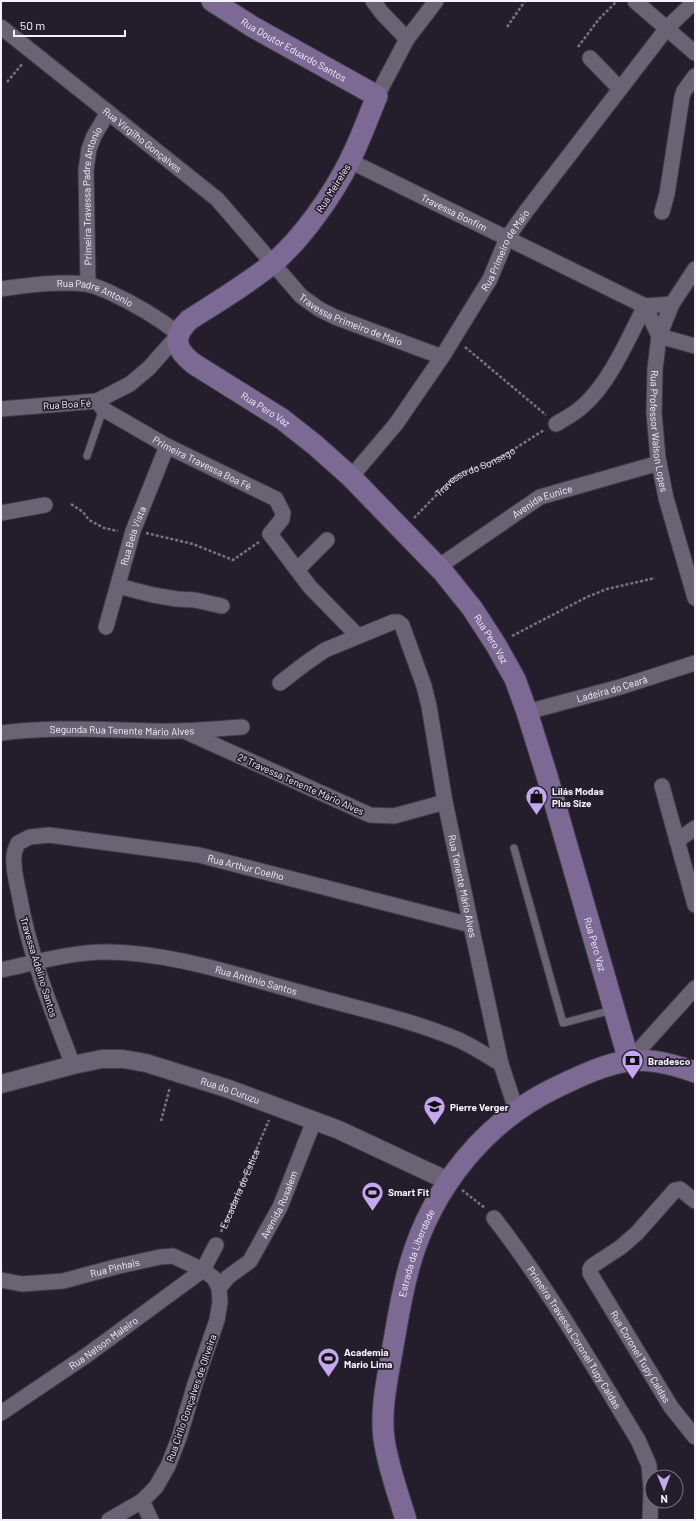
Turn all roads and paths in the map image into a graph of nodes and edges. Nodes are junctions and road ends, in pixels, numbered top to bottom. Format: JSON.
{"nodes":[{"id":1,"x":212,"y":1,"type":"edge"},
{"id":2,"x":373,"y":1,"type":"edge"},
{"id":3,"x":436,"y":1,"type":"edge"},
{"id":4,"x":525,"y":1,"type":"edge"},
{"id":5,"x":617,"y":1,"type":"edge"},
{"id":6,"x":635,"y":1,"type":"edge"},
{"id":7,"x":695,"y":1,"type":"edge"},
{"id":8,"x":1,"y":27,"type":"edge"},
{"id":9,"x":507,"y":27,"type":"dead end"},
{"id":10,"x":667,"y":28,"type":"junction"},
{"id":11,"x":407,"y":39,"type":"junction"},
{"id":12,"x":578,"y":47,"type":"dead end"},
{"id":13,"x":32,"y":51,"type":"junction"},
{"id":14,"x":695,"y":53,"type":"edge"},
{"id":15,"x":590,"y":58,"type":"dead end"},
{"id":16,"x":695,"y":76,"type":"edge"},
{"id":17,"x":7,"y":82,"type":"dead end"},
{"id":18,"x":620,"y":89,"type":"junction"},
{"id":19,"x":377,"y":96,"type":"junction"},
{"id":20,"x":108,"y":112,"type":"junction"},
{"id":21,"x":350,"y":161,"type":"junction"},
{"id":22,"x":662,"y":212,"type":"dead end"},
{"id":23,"x":507,"y":238,"type":"junction"},
{"id":24,"x":273,"y":263,"type":"junction"},
{"id":25,"x":695,"y":269,"type":"edge"},
{"id":26,"x":88,"y":284,"type":"junction"},
{"id":27,"x":1,"y":289,"type":"edge"},
{"id":28,"x":672,"y":304,"type":"junction"},
{"id":29,"x":645,"y":306,"type":"junction"},
{"id":30,"x":179,"y":334,"type":"junction"},
{"id":31,"x":659,"y":336,"type":"junction"},
{"id":32,"x":454,"y":338,"type":"junction"},
{"id":33,"x":695,"y":346,"type":"edge"},
{"id":34,"x":442,"y":357,"type":"junction"},
{"id":35,"x":100,"y":405,"type":"junction"},
{"id":36,"x":1,"y":409,"type":"edge"},
{"id":37,"x":556,"y":424,"type":"junction"},
{"id":38,"x":167,"y":446,"type":"junction"},
{"id":39,"x":87,"y":456,"type":"dead end"},
{"id":40,"x":659,"y":463,"type":"junction"},
{"id":41,"x":351,"y":477,"type":"junction"},
{"id":42,"x":71,"y":504,"type":"dead end"},
{"id":43,"x":45,"y":505,"type":"dead end"},
{"id":44,"x":1,"y":513,"type":"edge"},
{"id":45,"x":402,"y":530,"type":"junction"},
{"id":46,"x":133,"y":531,"type":"junction"},
{"id":47,"x":270,"y":534,"type":"junction"},
{"id":48,"x":327,"y":540,"type":"dead end"},
{"id":49,"x":438,"y":567,"type":"junction"},
{"id":50,"x":297,"y":570,"type":"junction"},
{"id":51,"x":655,"y":578,"type":"dead end"},
{"id":52,"x":118,"y":586,"type":"junction"},
{"id":53,"x":695,"y":598,"type":"edge"},
{"id":54,"x":222,"y":606,"type":"dead end"},
{"id":55,"x":106,"y":627,"type":"dead end"},
{"id":56,"x":358,"y":636,"type":"junction"},
{"id":57,"x":510,"y":637,"type":"dead end"},
{"id":58,"x":695,"y":663,"type":"edge"},
{"id":59,"x":280,"y":683,"type":"dead end"},
{"id":60,"x":527,"y":712,"type":"junction"},
{"id":61,"x":242,"y":727,"type":"dead end"},
{"id":62,"x":184,"y":731,"type":"junction"},
{"id":63,"x":1,"y":733,"type":"edge"},
{"id":64,"x":662,"y":786,"type":"dead end"},
{"id":65,"x":445,"y":802,"type":"junction"},
{"id":66,"x":695,"y":828,"type":"edge"},
{"id":67,"x":677,"y":841,"type":"junction"},
{"id":68,"x":18,"y":843,"type":"joint"},
{"id":69,"x":514,"y":848,"type":"dead end"},
{"id":70,"x":695,"y":905,"type":"edge"},
{"id":71,"x":471,"y":925,"type":"junction"},
{"id":72,"x":36,"y":963,"type":"junction"},
{"id":73,"x":1,"y":970,"type":"edge"},
{"id":74,"x":695,"y":988,"type":"edge"},
{"id":75,"x":614,"y":1010,"type":"junction"},
{"id":76,"x":629,"y":1061,"type":"junction"},
{"id":77,"x":502,"y":1064,"type":"junction"},
{"id":78,"x":73,"y":1065,"type":"junction"},
{"id":79,"x":695,"y":1072,"type":"edge"},
{"id":80,"x":172,"y":1080,"type":"dead end"},
{"id":81,"x":1,"y":1084,"type":"edge"},
{"id":82,"x":275,"y":1106,"type":"junction"},
{"id":83,"x":516,"y":1110,"type":"junction"},
{"id":84,"x":161,"y":1121,"type":"dead end"},
{"id":85,"x":314,"y":1121,"type":"junction"},
{"id":86,"x":448,"y":1181,"type":"junction"},
{"id":87,"x":695,"y":1201,"type":"edge"},
{"id":88,"x":494,"y":1218,"type":"joint"},
{"id":89,"x":216,"y":1245,"type":"joint"},
{"id":90,"x":202,"y":1270,"type":"junction"},
{"id":91,"x":1,"y":1280,"type":"edge"},
{"id":92,"x":224,"y":1282,"type":"junction"},
{"id":93,"x":1,"y":1413,"type":"edge"},
{"id":94,"x":695,"y":1437,"type":"edge"},
{"id":95,"x":142,"y":1501,"type":"junction"},
{"id":96,"x":110,"y":1520,"type":"edge"},
{"id":97,"x":151,"y":1520,"type":"edge"},
{"id":98,"x":406,"y":1520,"type":"edge"},
{"id":99,"x":650,"y":1520,"type":"edge"}],
"edges":[{"from":1,"to":19,"type":"main road","name":"Rua Doutor Eduardo Santos"},
{"from":2,"to":11,"type":"street"},
{"from":3,"to":11,"type":"street","name":"Rua Meireles"},
{"from":4,"to":9,"type":"path"},
{"from":5,"to":12,"type":"path"},
{"from":6,"to":10,"type":"street"},
{"from":7,"to":10,"type":"street","name":"Rua Primeiro de Maio"},
{"from":8,"to":13,"type":"street","name":"Rua Virgilho Gonçalves"},
{"from":10,"to":14,"type":"street"},
{"from":10,"to":18,"type":"street","name":"Rua Primeiro de Maio"},
{"from":11,"to":19,"type":"street","name":"Rua Meireles"},
{"from":13,"to":17,"type":"path"},
{"from":13,"to":20,"type":"street","name":"Rua Virgilho Gonçalves"},
{"from":15,"to":18,"type":"street"},
{"from":16,"to":22,"type":"street"},
{"from":18,"to":23,"type":"street","name":"Rua Primeiro de Maio"},
{"from":19,"to":21,"type":"main road","name":"Rua Meireles"},
{"from":20,"to":24,"type":"street","name":"Rua Virgilho Gonçalves"},
{"from":20,"to":26,"type":"street","name":"Primeira Travessa Padre Antonio"},
{"from":21,"to":23,"type":"street","name":"Travessa Bonfim"},
{"from":21,"to":24,"type":"main road","name":"Rua Meireles"},
{"from":23,"to":29,"type":"street","name":"Travessa Bonfim"},
{"from":23,"to":32,"type":"street","name":"Rua Primeiro de Maio"},
{"from":24,"to":30,"type":"main road","name":"Rua Meireles"},
{"from":24,"to":34,"type":"street","name":"Travessa Primeiro de Maio"},
{"from":25,"to":28,"type":"street","name":"Rua Professor Walson Lopes"},
{"from":26,"to":27,"type":"street","name":"Rua Padre Antonio"},
{"from":26,"to":30,"type":"street","name":"Rua Padre Antonio"},
{"from":28,"to":29,"type":"street"},
{"from":28,"to":31,"type":"street","name":"Rua Professor Walson Lopes"},
{"from":29,"to":31,"type":"street"},
{"from":29,"to":37,"type":"street"},
{"from":30,"to":35,"type":"street","name":"Rua Boa Fé"},
{"from":30,"to":41,"type":"main road","name":"Rua Pero Vaz"},
{"from":31,"to":33,"type":"street"},
{"from":31,"to":40,"type":"street","name":"Rua Professor Walson Lopes"},
{"from":32,"to":34,"type":"street","name":"Rua Primeiro de Maio"},
{"from":32,"to":37,"type":"path"},
{"from":34,"to":41,"type":"street","name":"Rua Primeiro de Maio"},
{"from":35,"to":36,"type":"street","name":"Rua Boa Fé"},
{"from":35,"to":38,"type":"street","name":"Primeira Travessa Boa Fé"},
{"from":35,"to":39,"type":"lane"},
{"from":37,"to":45,"type":"path","name":"Travessa do Sonsego"},
{"from":38,"to":46,"type":"street","name":"Rua Bela Vista"},
{"from":38,"to":47,"type":"street","name":"Primeira Travessa Boa Fé"},
{"from":40,"to":49,"type":"street","name":"Avenida Eunice"},
{"from":40,"to":53,"type":"street","name":"Rua Professor Walson Lopes"},
{"from":41,"to":45,"type":"main road","name":"Rua Pero Vaz"},
{"from":42,"to":46,"type":"path"},
{"from":43,"to":44,"type":"street"},
{"from":45,"to":49,"type":"main road","name":"Rua Pero Vaz"},
{"from":46,"to":47,"type":"path"},
{"from":46,"to":52,"type":"street","name":"Rua Bela Vista"},
{"from":47,"to":50,"type":"street"},
{"from":48,"to":50,"type":"street"},
{"from":49,"to":60,"type":"main road","name":"Rua Pero Vaz"},
{"from":50,"to":56,"type":"street"},
{"from":51,"to":57,"type":"path"},
{"from":52,"to":54,"type":"street"},
{"from":52,"to":55,"type":"street","name":"Rua Bela Vista"},
{"from":56,"to":59,"type":"street"},
{"from":56,"to":65,"type":"street","name":"Rua Tenente Mário Alves"},
{"from":58,"to":60,"type":"street","name":"Ladeira do Ceará"},
{"from":60,"to":75,"type":"main road","name":"Rua Pero Vaz"},
{"from":61,"to":62,"type":"street","name":"Segunda Rua Tenente Mário Alves"},
{"from":62,"to":63,"type":"street","name":"Segunda Rua Tenente Mário Alves"},
{"from":62,"to":65,"type":"street","name":"2ª Travessa Tenente Mário Alves"},
{"from":64,"to":67,"type":"street"},
{"from":65,"to":71,"type":"street","name":"Rua Tenente Mário Alves"},
{"from":66,"to":67,"type":"street"},
{"from":67,"to":70,"type":"street"},
{"from":68,"to":71,"type":"street","name":"Rua Arthur Coelho"},
{"from":68,"to":72,"type":"street","name":"Travessa Adelino Santos"},
{"from":69,"to":75,"type":"lane"},
{"from":71,"to":77,"type":"street","name":"Rua Tenente Mário Alves"},
{"from":72,"to":73,"type":"street","name":"Rua Antônio Santos"},
{"from":72,"to":77,"type":"street","name":"Rua Antônio Santos"},
{"from":72,"to":78,"type":"street","name":"Travessa Adelino Santos"},
{"from":74,"to":76,"type":"street"},
{"from":75,"to":76,"type":"main road","name":"Rua Pero Vaz"},
{"from":76,"to":79,"type":"main road","name":"Estrada da Liberdade"},
{"from":76,"to":83,"type":"main road","name":"Estrada da Liberdade"},
{"from":77,"to":83,"type":"street","name":"Rua Tenente Mário Alves"},
{"from":78,"to":81,"type":"street","name":"Rua do Curuzu"},
{"from":78,"to":82,"type":"street","name":"Rua do Curuzu"},
{"from":80,"to":84,"type":"path"},
{"from":82,"to":85,"type":"street","name":"Rua do Curuzu"},
{"from":82,"to":89,"type":"path","name":"Escadaria do Estica"},
{"from":83,"to":86,"type":"main road","name":"Estrada da Liberdade"},
{"from":85,"to":86,"type":"street","name":"Rua do Curuzu"},
{"from":85,"to":92,"type":"street","name":"Avenida Rusalem"},
{"from":86,"to":88,"type":"path"},
{"from":86,"to":98,"type":"main road","name":"Estrada da Liberdade"},
{"from":87,"to":94,"type":"street","name":"Rua Coronel Tupy Caldas"},
{"from":88,"to":99,"type":"street","name":"Primeira Travessa Coronel Tupy Caldas"},
{"from":89,"to":90,"type":"street"},
{"from":90,"to":91,"type":"street","name":"Rua Pinhais"},
{"from":90,"to":92,"type":"street","name":"Rua Pinhais"},
{"from":90,"to":93,"type":"street","name":"Rua Nelson Maleiro"},
{"from":92,"to":95,"type":"street","name":"Rua Cirilo Gonçalves de Oliveira"},
{"from":95,"to":96,"type":"street","name":"Rua Cirilo Gonçalves de Oliveira"},
{"from":95,"to":97,"type":"street"}]}
